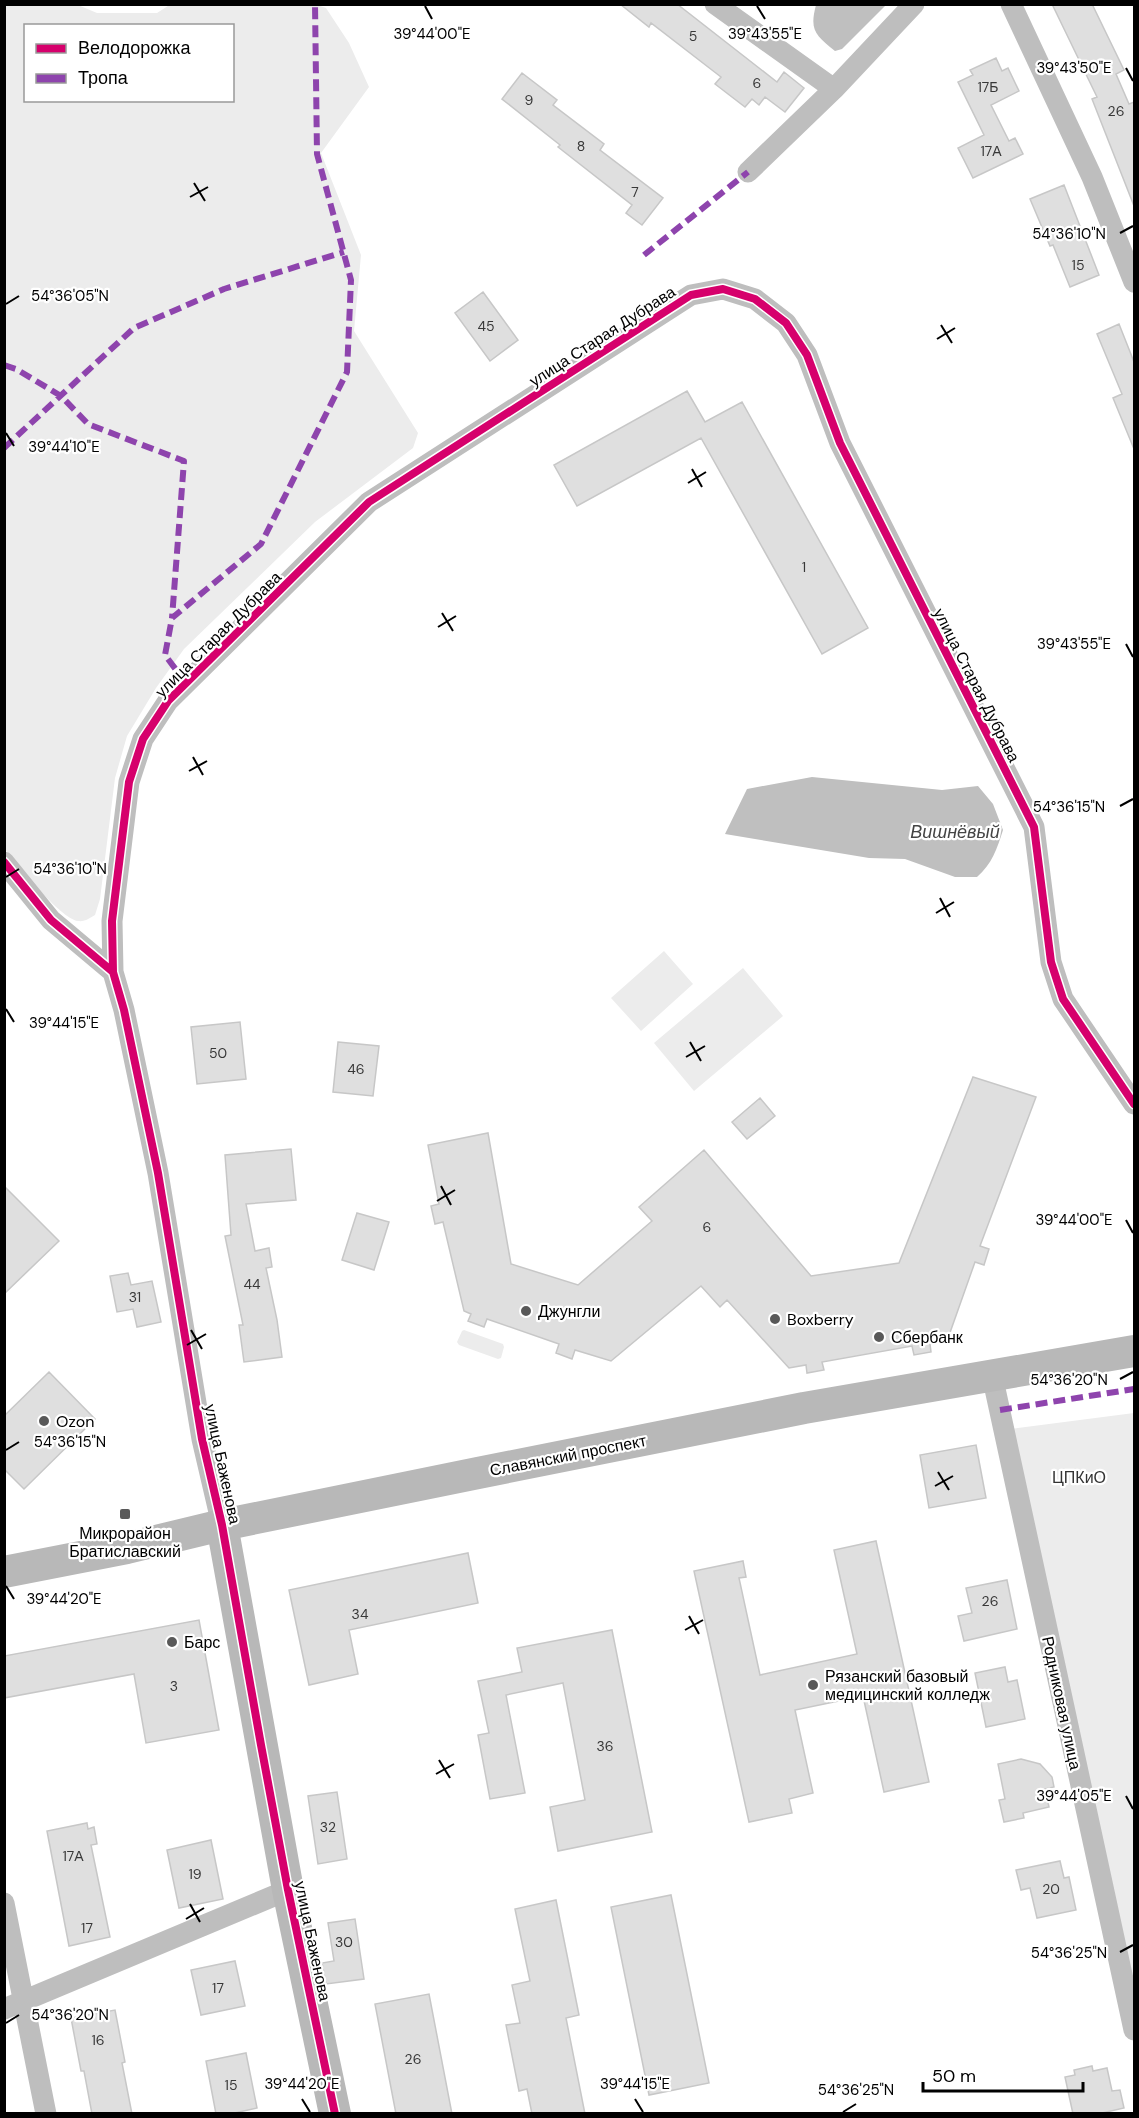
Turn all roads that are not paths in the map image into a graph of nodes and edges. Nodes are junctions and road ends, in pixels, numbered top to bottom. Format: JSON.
{"nodes":[{"id":1,"x":715,"y":4,"type":"edge"},
{"id":2,"x":914,"y":4,"type":"edge"},
{"id":3,"x":1011,"y":4,"type":"edge"},
{"id":4,"x":834,"y":89,"type":"junction"},
{"id":5,"x":748,"y":172,"type":"dead end"},
{"id":6,"x":1134,"y":282,"type":"edge"},
{"id":7,"x":4,"y":862,"type":"edge"},
{"id":8,"x":113,"y":972,"type":"junction"},
{"id":9,"x":1134,"y":1104,"type":"edge"},
{"id":10,"x":1134,"y":1352,"type":"edge"},
{"id":11,"x":992,"y":1375,"type":"junction"},
{"id":12,"x":222,"y":1526,"type":"junction"},
{"id":13,"x":4,"y":1572,"type":"edge"},
{"id":14,"x":288,"y":1890,"type":"junction"},
{"id":15,"x":4,"y":1903,"type":"edge"},
{"id":16,"x":14,"y":2005,"type":"edge"},
{"id":17,"x":1134,"y":2030,"type":"edge"},
{"id":18,"x":46,"y":2114,"type":"edge"},
{"id":19,"x":335,"y":2114,"type":"edge"}],
"edges":[{"from":1,"to":4,"type":"street"},
{"from":2,"to":4,"type":"street"},
{"from":3,"to":6,"type":"street"},
{"from":4,"to":5,"type":"street"},
{"from":7,"to":8,"type":"street"},
{"from":8,"to":9,"type":"street","name":"улица Старая Дубрава"},
{"from":8,"to":12,"type":"street","name":"улица Баженова"},
{"from":10,"to":11,"type":"street","name":"Славянский проспект"},
{"from":11,"to":12,"type":"street","name":"Славянский проспект"},
{"from":11,"to":17,"type":"street","name":"Родниковая улица"},
{"from":12,"to":13,"type":"street","name":"Славянский проспект"},
{"from":12,"to":14,"type":"street","name":"улица Баженова"},
{"from":14,"to":16,"type":"street"},
{"from":14,"to":19,"type":"street","name":"улица Баженова"},
{"from":15,"to":16,"type":"street"},
{"from":16,"to":18,"type":"street"}]}
